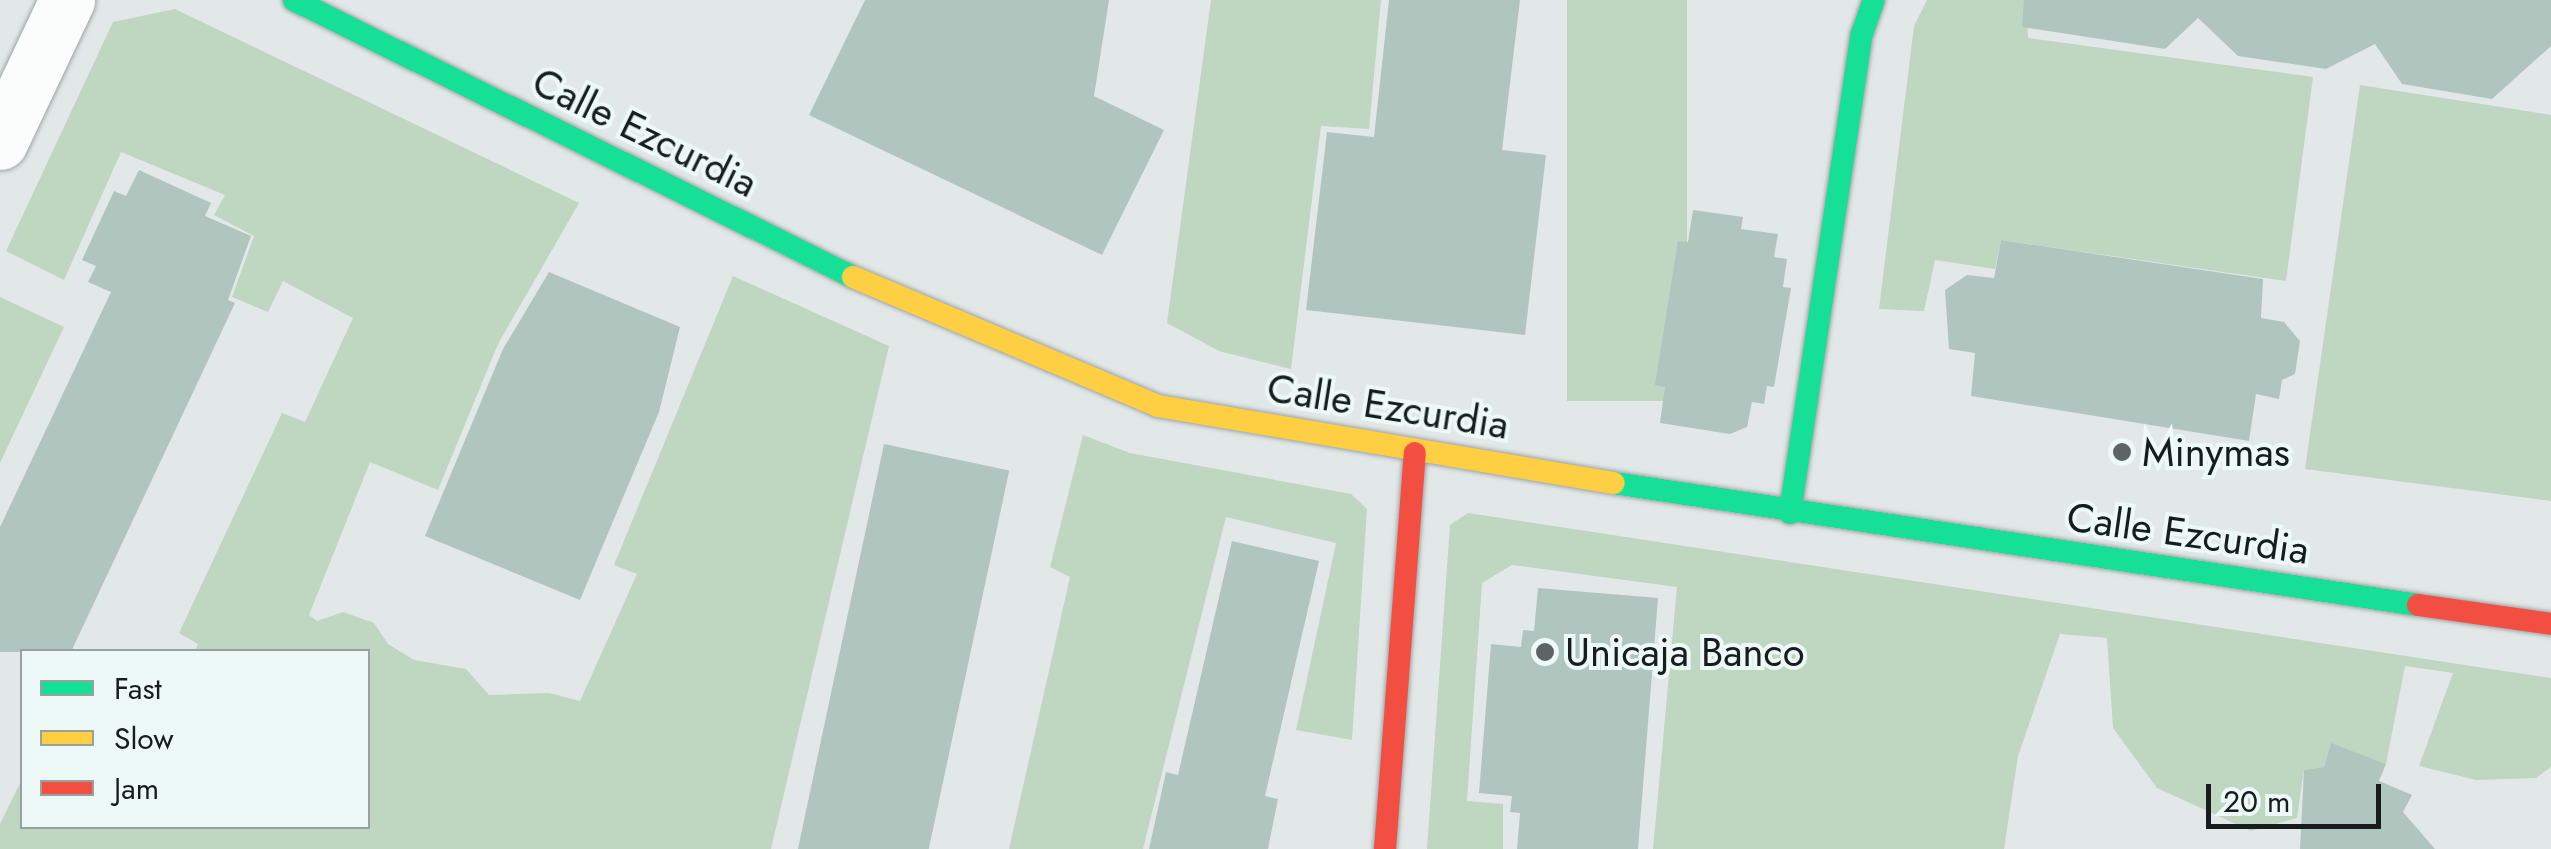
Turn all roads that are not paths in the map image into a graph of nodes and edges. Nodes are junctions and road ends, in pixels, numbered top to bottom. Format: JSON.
{"nodes":[{"id":1,"x":67,"y":0,"type":"edge"},
{"id":2,"x":294,"y":0,"type":"edge"},
{"id":3,"x":1874,"y":0,"type":"edge"},
{"id":4,"x":0,"y":142,"type":"edge"},
{"id":5,"x":1415,"y":453,"type":"junction"},
{"id":6,"x":1790,"y":513,"type":"junction"},
{"id":7,"x":2551,"y":624,"type":"edge"},
{"id":8,"x":1386,"y":849,"type":"edge"}],
"edges":[{"from":1,"to":4,"type":"street"},
{"from":2,"to":5,"type":"main road","name":"Calle Ezcurdia"},
{"from":3,"to":6,"type":"main road"},
{"from":5,"to":6,"type":"main road","name":"Calle Ezcurdia"},
{"from":5,"to":8,"type":"main road"},
{"from":6,"to":7,"type":"main road","name":"Calle Ezcurdia"}]}
